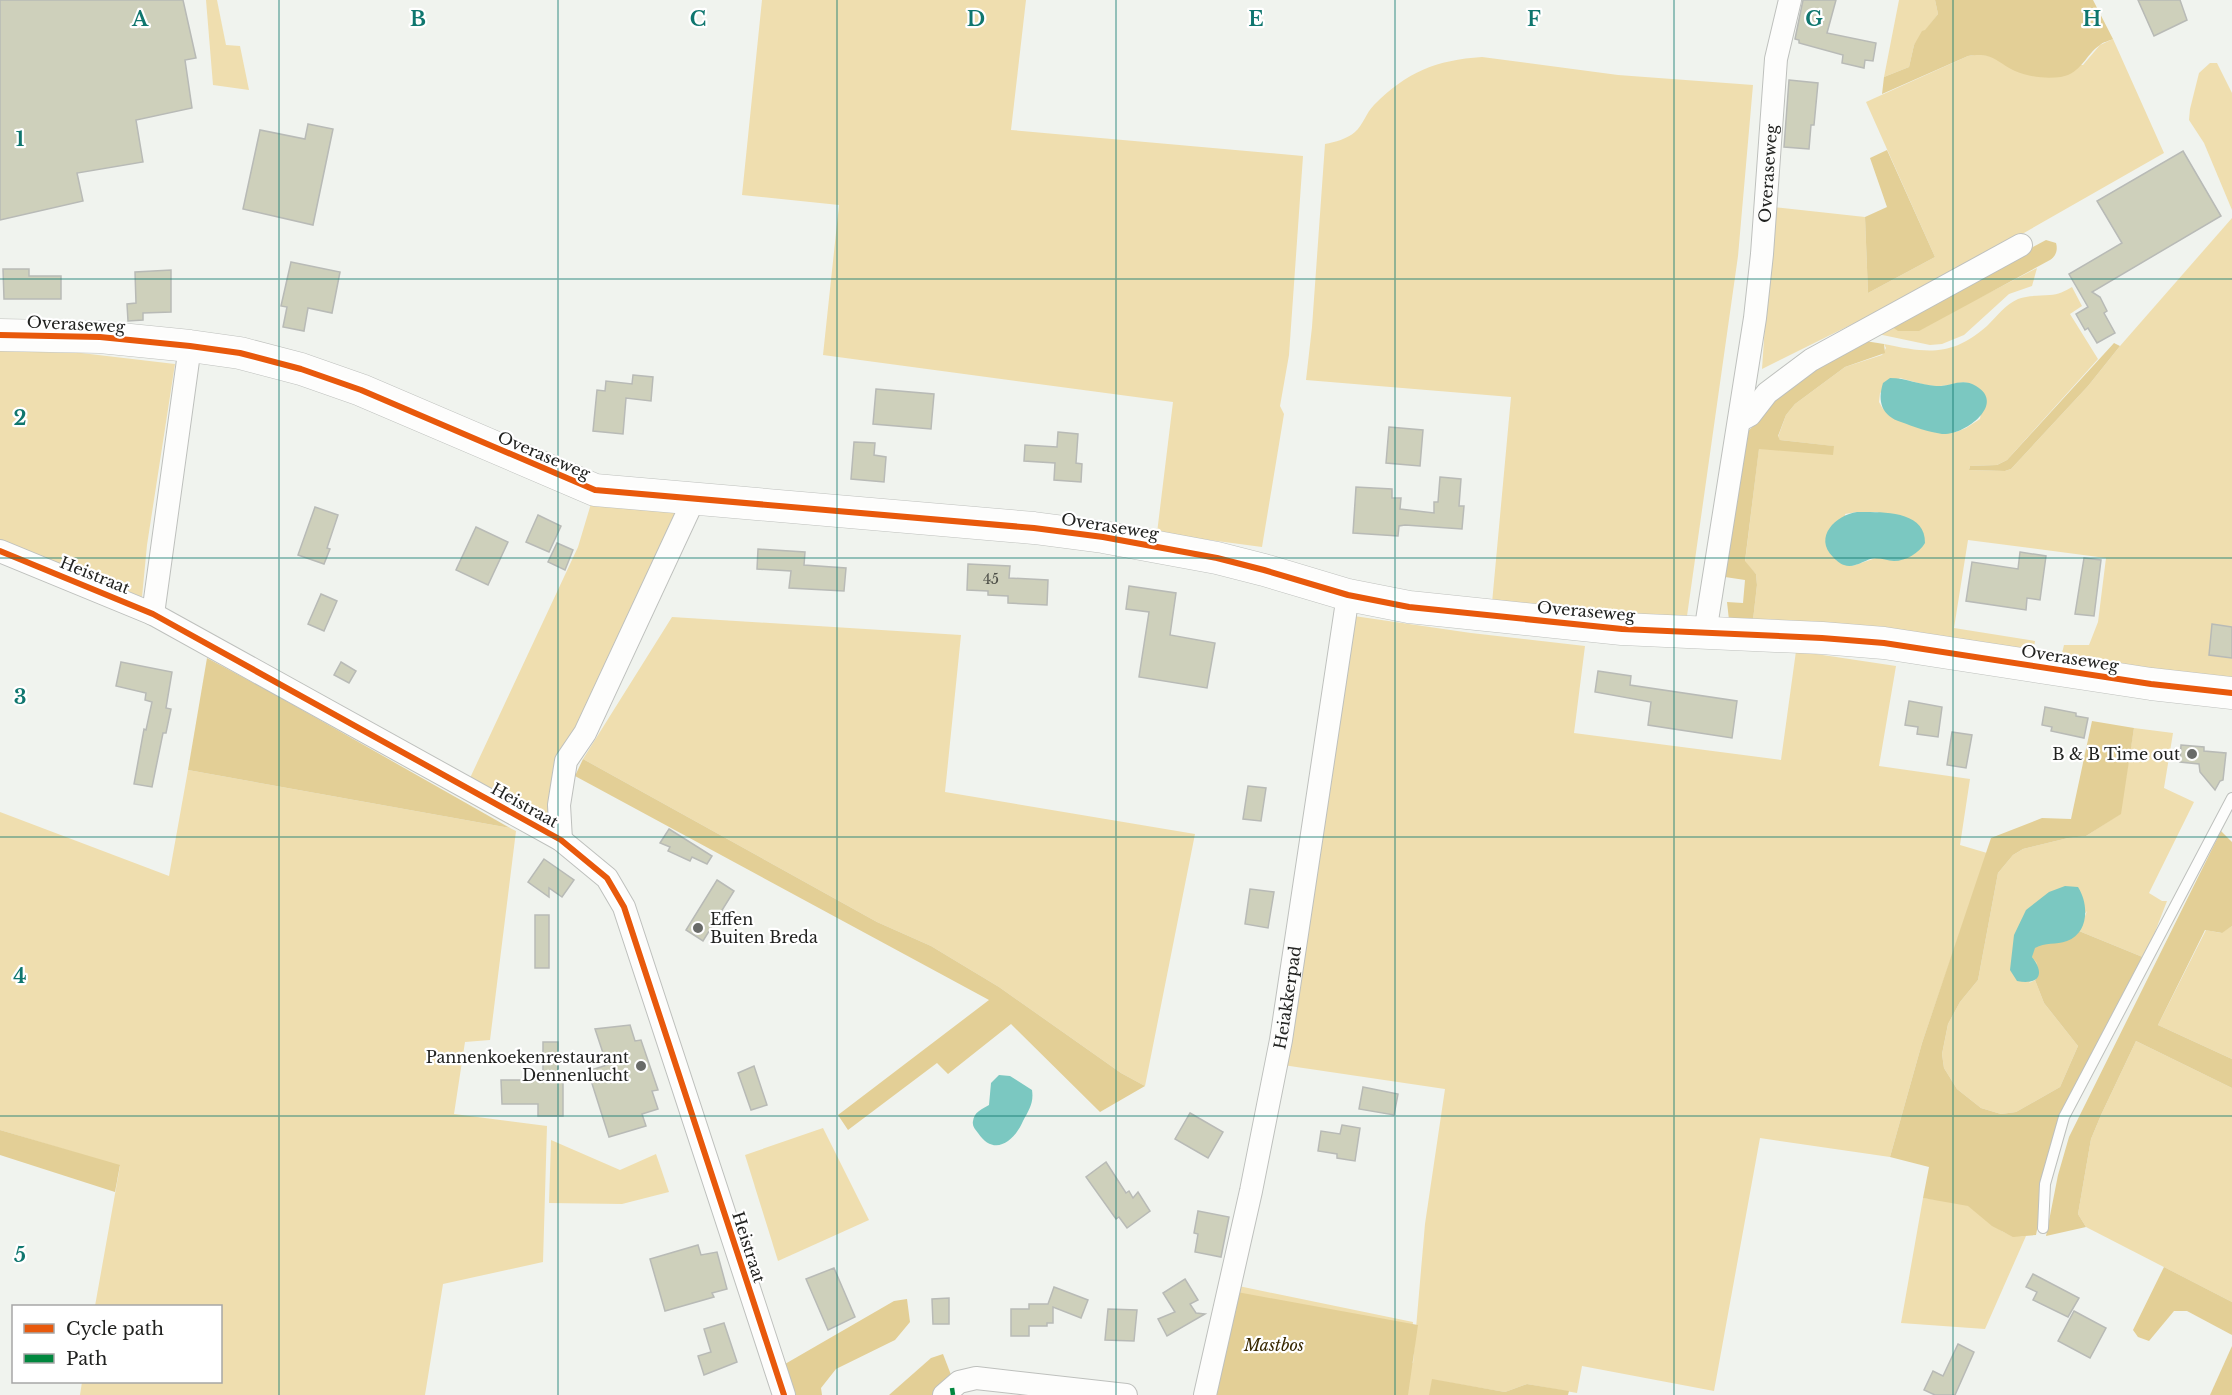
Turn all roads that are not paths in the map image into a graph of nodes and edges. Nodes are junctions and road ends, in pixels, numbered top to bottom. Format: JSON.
{"nodes":[{"id":1,"x":1790,"y":0,"type":"edge"},
{"id":2,"x":2021,"y":245,"type":"dead end"},
{"id":3,"x":0,"y":335,"type":"edge"},
{"id":4,"x":190,"y":346,"type":"junction"},
{"id":5,"x":1739,"y":421,"type":"junction"},
{"id":6,"x":694,"y":499,"type":"junction"},
{"id":7,"x":0,"y":551,"type":"edge"},
{"id":8,"x":1348,"y":595,"type":"junction"},
{"id":9,"x":153,"y":614,"type":"junction"},
{"id":10,"x":1705,"y":633,"type":"junction"},
{"id":11,"x":2232,"y":693,"type":"edge"},
{"id":12,"x":2232,"y":798,"type":"edge"},
{"id":13,"x":561,"y":840,"type":"junction"},
{"id":14,"x":2043,"y":1228,"type":"dead end"},
{"id":15,"x":784,"y":1395,"type":"edge"},
{"id":16,"x":944,"y":1395,"type":"edge"},
{"id":17,"x":1126,"y":1395,"type":"edge"},
{"id":18,"x":1204,"y":1395,"type":"edge"}],
"edges":[{"from":1,"to":5,"type":"street","name":"Overaseweg"},
{"from":2,"to":5,"type":"street"},
{"from":3,"to":4,"type":"street","name":"Overaseweg"},
{"from":4,"to":6,"type":"street","name":"Overaseweg"},
{"from":4,"to":9,"type":"street"},
{"from":5,"to":10,"type":"street","name":"Overaseweg"},
{"from":6,"to":8,"type":"street","name":"Overaseweg"},
{"from":6,"to":13,"type":"street","name":"Heistraat"},
{"from":7,"to":9,"type":"street","name":"Heistraat"},
{"from":8,"to":10,"type":"street","name":"Overaseweg"},
{"from":8,"to":18,"type":"street","name":"Heiakkerpad"},
{"from":9,"to":13,"type":"street","name":"Heistraat"},
{"from":10,"to":11,"type":"street","name":"Overaseweg"},
{"from":12,"to":14,"type":"lane"},
{"from":13,"to":15,"type":"street","name":"Heistraat"},
{"from":16,"to":17,"type":"street"}]}
